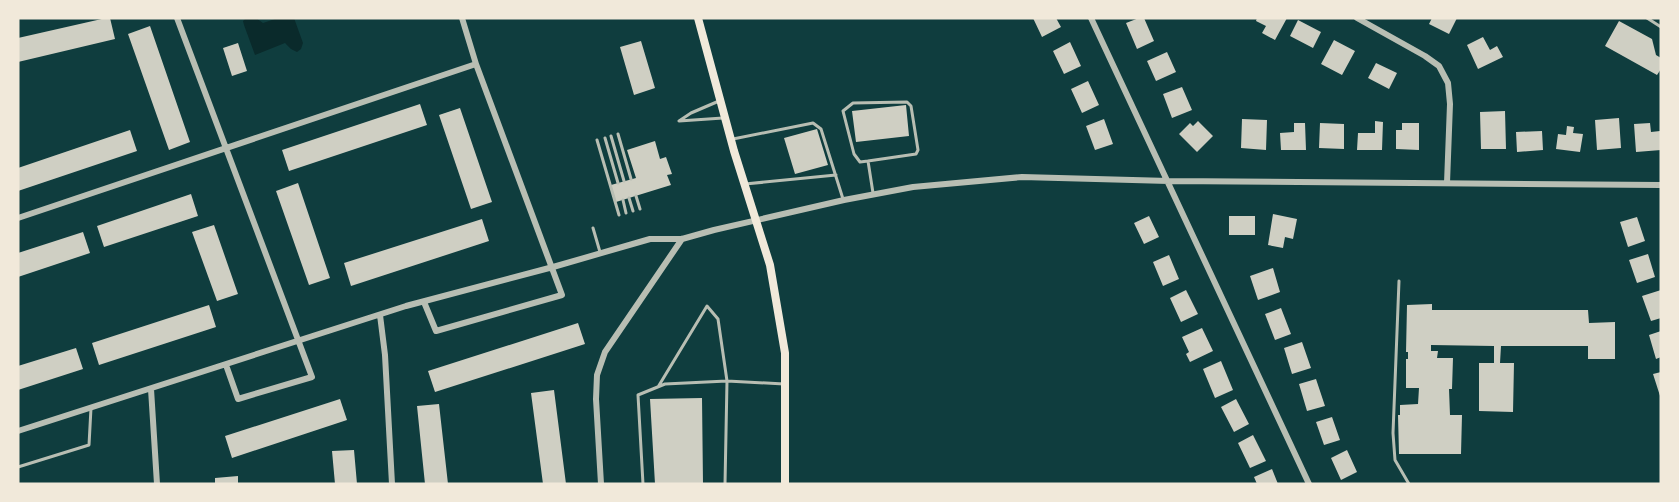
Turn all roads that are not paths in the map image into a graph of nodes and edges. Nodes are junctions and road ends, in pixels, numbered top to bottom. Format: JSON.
{"nodes":[{"id":1,"x":177,"y":18,"type":"edge"},
{"id":2,"x":462,"y":18,"type":"edge"},
{"id":3,"x":698,"y":18,"type":"edge"},
{"id":4,"x":1091,"y":18,"type":"edge"},
{"id":5,"x":1358,"y":18,"type":"edge"},
{"id":6,"x":1647,"y":18,"type":"edge"},
{"id":7,"x":1661,"y":27,"type":"edge"},
{"id":8,"x":476,"y":64,"type":"junction"},
{"id":9,"x":721,"y":101,"type":"junction"},
{"id":10,"x":726,"y":118,"type":"junction"},
{"id":11,"x":618,"y":134,"type":"dead end"},
{"id":12,"x":611,"y":136,"type":"dead end"},
{"id":13,"x":605,"y":138,"type":"dead end"},
{"id":14,"x":731,"y":139,"type":"junction"},
{"id":15,"x":597,"y":140,"type":"dead end"},
{"id":16,"x":225,"y":149,"type":"junction"},
{"id":17,"x":868,"y":161,"type":"junction"},
{"id":18,"x":836,"y":175,"type":"junction"},
{"id":19,"x":631,"y":179,"type":"dead end"},
{"id":20,"x":624,"y":181,"type":"dead end"},
{"id":21,"x":1169,"y":181,"type":"junction"},
{"id":22,"x":618,"y":183,"type":"dead end"},
{"id":23,"x":1447,"y":183,"type":"junction"},
{"id":24,"x":745,"y":184,"type":"junction"},
{"id":25,"x":1661,"y":185,"type":"edge"},
{"id":26,"x":873,"y":195,"type":"junction"},
{"id":27,"x":636,"y":196,"type":"dead end"},
{"id":28,"x":629,"y":198,"type":"dead end"},
{"id":29,"x":623,"y":200,"type":"dead end"},
{"id":30,"x":844,"y":201,"type":"junction"},
{"id":31,"x":640,"y":209,"type":"dead end"},
{"id":32,"x":633,"y":211,"type":"dead end"},
{"id":33,"x":626,"y":213,"type":"dead end"},
{"id":34,"x":619,"y":215,"type":"dead end"},
{"id":35,"x":18,"y":218,"type":"edge"},
{"id":36,"x":757,"y":221,"type":"junction"},
{"id":37,"x":593,"y":228,"type":"dead end"},
{"id":38,"x":682,"y":239,"type":"junction"},
{"id":39,"x":601,"y":254,"type":"junction"},
{"id":40,"x":553,"y":267,"type":"junction"},
{"id":41,"x":1399,"y":281,"type":"dead end"},
{"id":42,"x":424,"y":302,"type":"junction"},
{"id":43,"x":380,"y":315,"type":"junction"},
{"id":44,"x":298,"y":341,"type":"junction"},
{"id":45,"x":226,"y":365,"type":"junction"},
{"id":46,"x":727,"y":381,"type":"junction"},
{"id":47,"x":784,"y":384,"type":"junction"},
{"id":48,"x":658,"y":387,"type":"junction"},
{"id":49,"x":151,"y":389,"type":"junction"},
{"id":50,"x":91,"y":408,"type":"junction"},
{"id":51,"x":18,"y":431,"type":"edge"},
{"id":52,"x":18,"y":467,"type":"edge"},
{"id":53,"x":157,"y":484,"type":"edge"},
{"id":54,"x":392,"y":484,"type":"edge"},
{"id":55,"x":601,"y":484,"type":"edge"},
{"id":56,"x":643,"y":484,"type":"edge"},
{"id":57,"x":725,"y":484,"type":"edge"},
{"id":58,"x":785,"y":484,"type":"edge"},
{"id":59,"x":1310,"y":484,"type":"edge"},
{"id":60,"x":1409,"y":484,"type":"edge"}],
"edges":[{"from":1,"to":16,"type":"street"},
{"from":2,"to":8,"type":"street"},
{"from":3,"to":9,"type":"main road"},
{"from":4,"to":21,"type":"street"},
{"from":5,"to":23,"type":"street"},
{"from":6,"to":7,"type":"lane"},
{"from":8,"to":16,"type":"street"},
{"from":8,"to":40,"type":"street"},
{"from":9,"to":10,"type":"main road"},
{"from":9,"to":10,"type":"lane"},
{"from":10,"to":14,"type":"main road"},
{"from":11,"to":19,"type":"lane"},
{"from":12,"to":20,"type":"lane"},
{"from":13,"to":22,"type":"lane"},
{"from":14,"to":18,"type":"lane"},
{"from":14,"to":24,"type":"main road"},
{"from":15,"to":34,"type":"lane"},
{"from":16,"to":35,"type":"street"},
{"from":16,"to":44,"type":"street"},
{"from":17,"to":17,"type":"lane"},
{"from":17,"to":26,"type":"lane"},
{"from":18,"to":24,"type":"lane"},
{"from":18,"to":30,"type":"lane"},
{"from":21,"to":23,"type":"street"},
{"from":21,"to":26,"type":"street"},
{"from":21,"to":59,"type":"street"},
{"from":23,"to":25,"type":"street"},
{"from":24,"to":36,"type":"main road"},
{"from":26,"to":30,"type":"street"},
{"from":27,"to":31,"type":"lane"},
{"from":28,"to":32,"type":"lane"},
{"from":29,"to":33,"type":"lane"},
{"from":30,"to":36,"type":"street"},
{"from":36,"to":38,"type":"street"},
{"from":36,"to":47,"type":"main road"},
{"from":37,"to":39,"type":"lane"},
{"from":38,"to":39,"type":"street"},
{"from":38,"to":55,"type":"street"},
{"from":39,"to":40,"type":"street"},
{"from":40,"to":42,"type":"street"},
{"from":40,"to":42,"type":"street"},
{"from":41,"to":60,"type":"lane"},
{"from":42,"to":43,"type":"street"},
{"from":43,"to":44,"type":"street"},
{"from":43,"to":54,"type":"street"},
{"from":44,"to":45,"type":"street"},
{"from":44,"to":45,"type":"street"},
{"from":45,"to":49,"type":"street"},
{"from":46,"to":47,"type":"lane"},
{"from":46,"to":48,"type":"lane"},
{"from":46,"to":48,"type":"lane"},
{"from":46,"to":57,"type":"lane"},
{"from":47,"to":58,"type":"main road"},
{"from":48,"to":56,"type":"lane"},
{"from":49,"to":50,"type":"street"},
{"from":49,"to":53,"type":"street"},
{"from":50,"to":51,"type":"street"},
{"from":50,"to":52,"type":"lane"}]}
